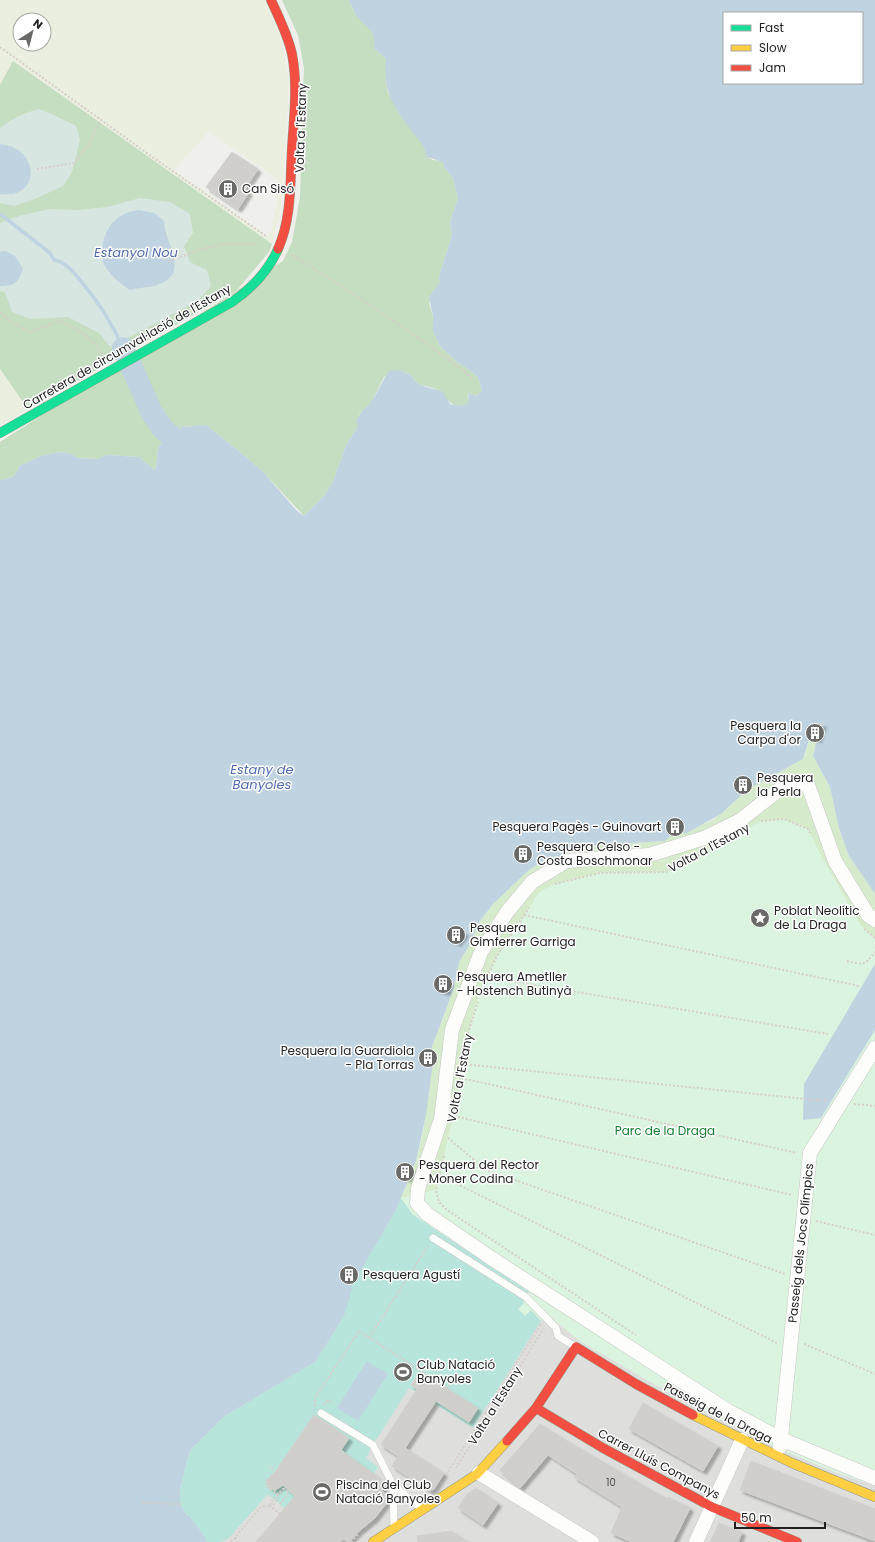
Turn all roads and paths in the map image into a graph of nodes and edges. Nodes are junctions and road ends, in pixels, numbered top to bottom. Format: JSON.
{"nodes":[{"id":1,"x":271,"y":0,"type":"edge"},
{"id":2,"x":0,"y":47,"type":"edge"},
{"id":3,"x":101,"y":120,"type":"junction"},
{"id":4,"x":37,"y":168,"type":"dead end"},
{"id":5,"x":280,"y":245,"type":"junction"},
{"id":6,"x":169,"y":261,"type":"dead end"},
{"id":7,"x":0,"y":312,"type":"edge"},
{"id":8,"x":115,"y":368,"type":"junction"},
{"id":9,"x":473,"y":379,"type":"dead end"},
{"id":10,"x":0,"y":433,"type":"edge"},
{"id":11,"x":745,"y":787,"type":"dead end"},
{"id":12,"x":747,"y":790,"type":"dead end"},
{"id":13,"x":755,"y":824,"type":"dead end"},
{"id":14,"x":812,"y":836,"type":"dead end"},
{"id":15,"x":704,"y":852,"type":"dead end"},
{"id":16,"x":554,"y":884,"type":"dead end"},
{"id":17,"x":532,"y":904,"type":"dead end"},
{"id":18,"x":507,"y":912,"type":"junction"},
{"id":19,"x":524,"y":916,"type":"junction"},
{"id":20,"x":875,"y":920,"type":"edge"},
{"id":21,"x":861,"y":926,"type":"dead end"},
{"id":22,"x":875,"y":938,"type":"edge"},
{"id":23,"x":875,"y":952,"type":"edge"},
{"id":24,"x":847,"y":961,"type":"dead end"},
{"id":25,"x":487,"y":976,"type":"junction"},
{"id":26,"x":484,"y":982,"type":"dead end"},
{"id":27,"x":859,"y":986,"type":"dead end"},
{"id":28,"x":479,"y":995,"type":"dead end"},
{"id":29,"x":828,"y":1034,"type":"dead end"},
{"id":30,"x":875,"y":1048,"type":"edge"},
{"id":31,"x":463,"y":1064,"type":"junction"},
{"id":32,"x":447,"y":1069,"type":"junction"},
{"id":33,"x":461,"y":1078,"type":"junction"},
{"id":34,"x":459,"y":1085,"type":"dead end"},
{"id":35,"x":827,"y":1102,"type":"dead end"},
{"id":36,"x":454,"y":1111,"type":"dead end"},
{"id":37,"x":443,"y":1133,"type":"junction"},
{"id":38,"x":446,"y":1145,"type":"dead end"},
{"id":39,"x":444,"y":1153,"type":"dead end"},
{"id":40,"x":809,"y":1156,"type":"junction"},
{"id":41,"x":425,"y":1168,"type":"junction"},
{"id":42,"x":439,"y":1175,"type":"junction"},
{"id":43,"x":805,"y":1198,"type":"junction"},
{"id":44,"x":803,"y":1218,"type":"junction"},
{"id":45,"x":875,"y":1235,"type":"edge"},
{"id":46,"x":433,"y":1238,"type":"joint"},
{"id":47,"x":797,"y":1278,"type":"junction"},
{"id":48,"x":560,"y":1302,"type":"junction"},
{"id":49,"x":547,"y":1319,"type":"junction"},
{"id":50,"x":369,"y":1338,"type":"junction"},
{"id":51,"x":791,"y":1344,"type":"junction"},
{"id":52,"x":576,"y":1347,"type":"junction"},
{"id":53,"x":875,"y":1374,"type":"edge"},
{"id":54,"x":451,"y":1383,"type":"dead end"},
{"id":55,"x":536,"y":1408,"type":"junction"},
{"id":56,"x":318,"y":1411,"type":"joint"},
{"id":57,"x":781,"y":1439,"type":"junction"},
{"id":58,"x":742,"y":1440,"type":"junction"},
{"id":59,"x":780,"y":1457,"type":"junction"},
{"id":60,"x":269,"y":1466,"type":"dead end"},
{"id":61,"x":275,"y":1472,"type":"dead end"},
{"id":62,"x":453,"y":1472,"type":"dead end"},
{"id":63,"x":478,"y":1473,"type":"junction"},
{"id":64,"x":875,"y":1478,"type":"edge"},
{"id":65,"x":267,"y":1480,"type":"dead end"},
{"id":66,"x":442,"y":1480,"type":"dead end"},
{"id":67,"x":393,"y":1485,"type":"junction"},
{"id":68,"x":278,"y":1494,"type":"junction"},
{"id":69,"x":875,"y":1497,"type":"edge"},
{"id":70,"x":144,"y":1503,"type":"dead end"},
{"id":71,"x":181,"y":1504,"type":"dead end"},
{"id":72,"x":280,"y":1504,"type":"dead end"},
{"id":73,"x":270,"y":1506,"type":"junction"},
{"id":74,"x":712,"y":1507,"type":"junction"},
{"id":75,"x":422,"y":1509,"type":"junction"},
{"id":76,"x":280,"y":1514,"type":"dead end"},
{"id":77,"x":384,"y":1535,"type":"edge"},
{"id":78,"x":236,"y":1537,"type":"junction"},
{"id":79,"x":361,"y":1537,"type":"dead end"},
{"id":80,"x":231,"y":1542,"type":"edge"},
{"id":81,"x":237,"y":1542,"type":"edge"},
{"id":82,"x":355,"y":1542,"type":"edge"},
{"id":83,"x":397,"y":1542,"type":"edge"},
{"id":84,"x":592,"y":1542,"type":"edge"},
{"id":85,"x":696,"y":1542,"type":"edge"},
{"id":86,"x":797,"y":1542,"type":"edge"}],
"edges":[{"from":1,"to":5,"type":"street","name":"Carretera de circumval·lació de l'Estany"},
{"from":2,"to":3,"type":"path"},
{"from":3,"to":4,"type":"path"},
{"from":3,"to":5,"type":"path"},
{"from":5,"to":6,"type":"path"},
{"from":5,"to":8,"type":"street","name":"Carretera de circumval·lació de l'Estany"},
{"from":5,"to":9,"type":"path"},
{"from":7,"to":8,"type":"path"},
{"from":8,"to":10,"type":"street","name":"Carretera de circumval·lació de l'Estany"},
{"from":11,"to":12,"type":"path"},
{"from":13,"to":14,"type":"path","name":"Volta a l'Estany"},
{"from":15,"to":16,"type":"path","name":"Volta a l'Estany"},
{"from":17,"to":19,"type":"path"},
{"from":18,"to":19,"type":"path"},
{"from":18,"to":20,"type":"street"},
{"from":18,"to":32,"type":"street"},
{"from":19,"to":25,"type":"path"},
{"from":19,"to":27,"type":"path"},
{"from":21,"to":22,"type":"path"},
{"from":23,"to":24,"type":"path"},
{"from":25,"to":26,"type":"path"},
{"from":25,"to":29,"type":"path"},
{"from":28,"to":31,"type":"path","name":"Volta a l'Estany"},
{"from":30,"to":40,"type":"street","name":"Passeig dels Jocs Olímpics"},
{"from":31,"to":32,"type":"path"},
{"from":31,"to":33,"type":"path","name":"Volta a l'Estany"},
{"from":31,"to":35,"type":"path"},
{"from":32,"to":33,"type":"path"},
{"from":32,"to":37,"type":"street"},
{"from":33,"to":34,"type":"path","name":"Volta a l'Estany"},
{"from":33,"to":40,"type":"path"},
{"from":36,"to":43,"type":"path","name":"Volta a l'Estany"},
{"from":37,"to":38,"type":"path","name":"Volta a l'Estany"},
{"from":37,"to":41,"type":"street"},
{"from":37,"to":47,"type":"path"},
{"from":39,"to":42,"type":"path"},
{"from":40,"to":43,"type":"street","name":"Passeig dels Jocs Olímpics"},
{"from":41,"to":42,"type":"path"},
{"from":41,"to":48,"type":"street"},
{"from":42,"to":48,"type":"path"},
{"from":42,"to":51,"type":"path"},
{"from":43,"to":44,"type":"street","name":"Passeig dels Jocs Olímpics"},
{"from":44,"to":45,"type":"path"},
{"from":44,"to":47,"type":"street","name":"Passeig dels Jocs Olímpics"},
{"from":46,"to":49,"type":"lane"},
{"from":46,"to":50,"type":"path"},
{"from":47,"to":51,"type":"street","name":"Passeig dels Jocs Olímpics"},
{"from":48,"to":57,"type":"street"},
{"from":49,"to":52,"type":"lane","name":"Passeig de la Draga"},
{"from":49,"to":62,"type":"path","name":"Volta a l'Estany"},
{"from":49,"to":66,"type":"path","name":"Volta a l'Estany"},
{"from":50,"to":54,"type":"path"},
{"from":50,"to":56,"type":"path"},
{"from":51,"to":53,"type":"path"},
{"from":51,"to":57,"type":"street","name":"Passeig dels Jocs Olímpics"},
{"from":52,"to":55,"type":"street"},
{"from":52,"to":58,"type":"street","name":"Passeig de la Draga"},
{"from":55,"to":63,"type":"street"},
{"from":55,"to":74,"type":"street","name":"Carrer Lluís Companys"},
{"from":56,"to":67,"type":"lane"},
{"from":57,"to":59,"type":"street","name":"Passeig dels Jocs Olímpics"},
{"from":57,"to":64,"type":"street"},
{"from":58,"to":59,"type":"street","name":"Passeig de la Draga"},
{"from":58,"to":74,"type":"street"},
{"from":59,"to":69,"type":"street","name":"Passeig de la Draga"},
{"from":60,"to":61,"type":"path"},
{"from":63,"to":75,"type":"street"},
{"from":63,"to":84,"type":"street"},
{"from":65,"to":68,"type":"path"},
{"from":67,"to":75,"type":"lane"},
{"from":67,"to":77,"type":"lane"},
{"from":68,"to":72,"type":"path"},
{"from":68,"to":73,"type":"path"},
{"from":70,"to":71,"type":"path"},
{"from":73,"to":76,"type":"path"},
{"from":73,"to":78,"type":"path"},
{"from":74,"to":85,"type":"street"},
{"from":74,"to":86,"type":"street","name":"Carrer Lluís Companys"},
{"from":75,"to":77,"type":"street"},
{"from":77,"to":83,"type":"street"},
{"from":78,"to":80,"type":"path"},
{"from":78,"to":81,"type":"path"},
{"from":79,"to":82,"type":"path"}]}
